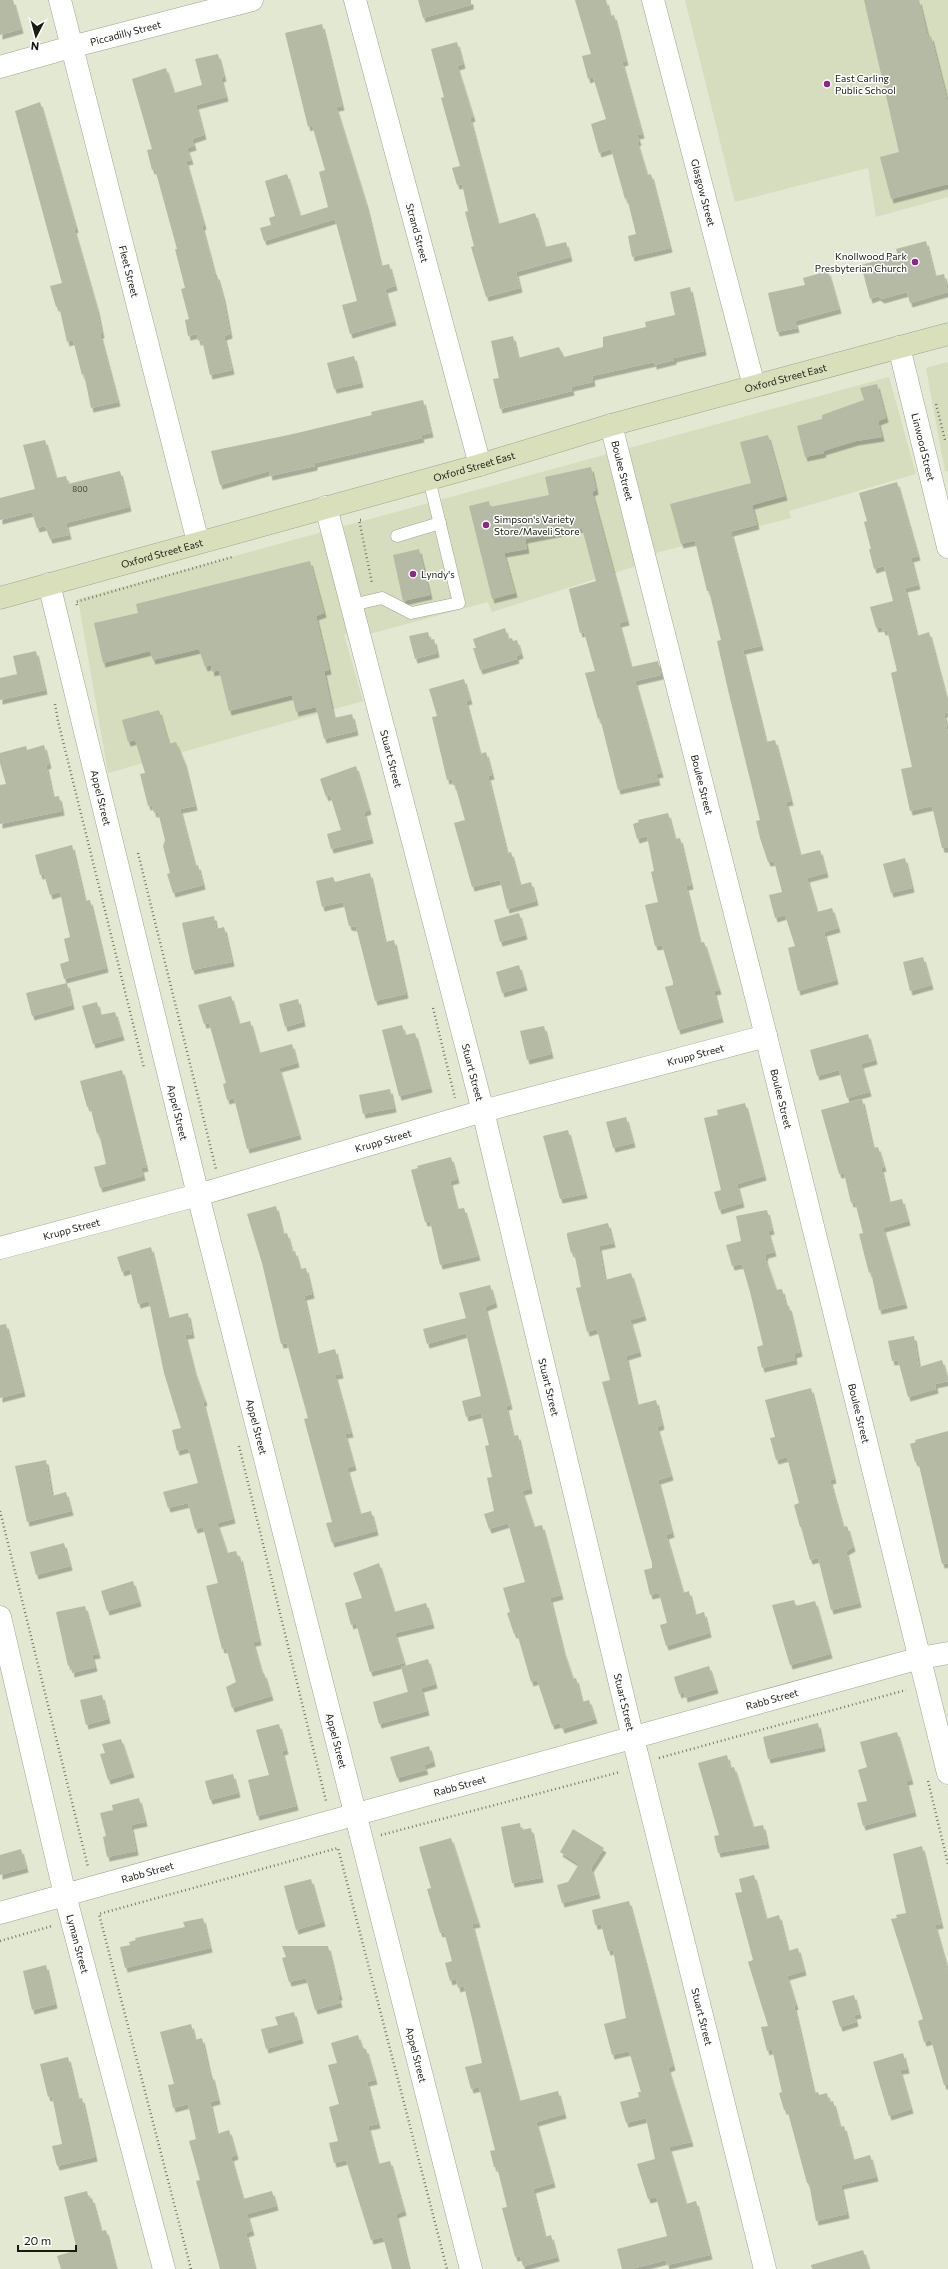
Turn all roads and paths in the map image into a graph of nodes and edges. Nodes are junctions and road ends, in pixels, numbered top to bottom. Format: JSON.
{"nodes":[{"id":1,"x":60,"y":0,"type":"edge"},
{"id":2,"x":252,"y":0,"type":"edge"},
{"id":3,"x":355,"y":0,"type":"edge"},
{"id":4,"x":653,"y":0,"type":"edge"},
{"id":5,"x":71,"y":47,"type":"junction"},
{"id":6,"x":0,"y":67,"type":"edge"},
{"id":7,"x":948,"y":334,"type":"edge"},
{"id":8,"x":898,"y":347,"type":"junction"},
{"id":9,"x":754,"y":386,"type":"junction"},
{"id":10,"x":611,"y":425,"type":"junction"},
{"id":11,"x":480,"y":465,"type":"junction"},
{"id":12,"x":429,"y":478,"type":"junction"},
{"id":13,"x":326,"y":507,"type":"junction"},
{"id":14,"x":366,"y":518,"type":"dead end"},
{"id":15,"x":440,"y":523,"type":"junction"},
{"id":16,"x":397,"y":536,"type":"dead end"},
{"id":17,"x":198,"y":542,"type":"junction"},
{"id":18,"x":948,"y":547,"type":"edge"},
{"id":19,"x":240,"y":555,"type":"dead end"},
{"id":20,"x":372,"y":583,"type":"dead end"},
{"id":21,"x":50,"y":584,"type":"junction"},
{"id":22,"x":0,"y":598,"type":"edge"},
{"id":23,"x":352,"y":605,"type":"junction"},
{"id":24,"x":78,"y":610,"type":"dead end"},
{"id":25,"x":55,"y":700,"type":"dead end"},
{"id":26,"x":136,"y":847,"type":"dead end"},
{"id":27,"x":766,"y":1036,"type":"junction"},
{"id":28,"x":146,"y":1075,"type":"dead end"},
{"id":29,"x":483,"y":1112,"type":"junction"},
{"id":30,"x":221,"y":1188,"type":"junction"},
{"id":31,"x":198,"y":1195,"type":"junction"},
{"id":32,"x":0,"y":1248,"type":"edge"},
{"id":33,"x":237,"y":1440,"type":"dead end"},
{"id":34,"x":0,"y":1512,"type":"edge"},
{"id":35,"x":0,"y":1617,"type":"edge"},
{"id":36,"x":948,"y":1653,"type":"edge"},
{"id":37,"x":920,"y":1658,"type":"junction"},
{"id":38,"x":908,"y":1697,"type":"dead end"},
{"id":39,"x":633,"y":1738,"type":"junction"},
{"id":40,"x":655,"y":1759,"type":"dead end"},
{"id":41,"x":926,"y":1773,"type":"dead end"},
{"id":42,"x":948,"y":1773,"type":"edge"},
{"id":43,"x":624,"y":1779,"type":"dead end"},
{"id":44,"x":326,"y":1803,"type":"dead end"},
{"id":45,"x":355,"y":1815,"type":"junction"},
{"id":46,"x":379,"y":1836,"type":"dead end"},
{"id":47,"x":948,"y":1864,"type":"edge"},
{"id":48,"x":88,"y":1870,"type":"dead end"},
{"id":49,"x":65,"y":1895,"type":"junction"},
{"id":50,"x":0,"y":1913,"type":"edge"},
{"id":51,"x":54,"y":1926,"type":"dead end"},
{"id":52,"x":0,"y":1941,"type":"edge"},
{"id":53,"x":164,"y":2269,"type":"edge"},
{"id":54,"x":191,"y":2269,"type":"edge"},
{"id":55,"x":448,"y":2269,"type":"edge"},
{"id":56,"x":471,"y":2269,"type":"edge"},
{"id":57,"x":765,"y":2269,"type":"edge"}],
"edges":[{"from":1,"to":5,"type":"street","name":"Fleet Street"},
{"from":2,"to":5,"type":"street","name":"Piccadilly Street"},
{"from":3,"to":11,"type":"street","name":"Strand Street"},
{"from":4,"to":9,"type":"street","name":"Glasgow Street"},
{"from":5,"to":6,"type":"street","name":"Piccadilly Street"},
{"from":5,"to":17,"type":"street","name":"Fleet Street"},
{"from":7,"to":8,"type":"main road","name":"Oxford Street East"},
{"from":8,"to":9,"type":"main road","name":"Oxford Street East"},
{"from":8,"to":18,"type":"street","name":"Linwood Street"},
{"from":9,"to":10,"type":"main road","name":"Oxford Street East"},
{"from":10,"to":11,"type":"main road","name":"Oxford Street East"},
{"from":10,"to":27,"type":"street","name":"Boulee Street"},
{"from":11,"to":12,"type":"main road","name":"Oxford Street East"},
{"from":12,"to":13,"type":"main road","name":"Oxford Street East"},
{"from":12,"to":15,"type":"lane"},
{"from":13,"to":17,"type":"main road","name":"Oxford Street East"},
{"from":13,"to":23,"type":"street","name":"Stuart Street"},
{"from":14,"to":20,"type":"path"},
{"from":15,"to":16,"type":"lane"},
{"from":15,"to":23,"type":"lane"},
{"from":17,"to":21,"type":"main road","name":"Oxford Street East"},
{"from":19,"to":24,"type":"path"},
{"from":21,"to":22,"type":"main road","name":"Oxford Street East"},
{"from":21,"to":31,"type":"street","name":"Appel Street"},
{"from":23,"to":29,"type":"street","name":"Stuart Street"},
{"from":25,"to":28,"type":"path"},
{"from":26,"to":30,"type":"path"},
{"from":27,"to":29,"type":"street","name":"Krupp Street"},
{"from":27,"to":37,"type":"street","name":"Boulee Street"},
{"from":29,"to":30,"type":"street","name":"Krupp Street"},
{"from":29,"to":39,"type":"street","name":"Stuart Street"},
{"from":30,"to":31,"type":"street","name":"Krupp Street"},
{"from":31,"to":32,"type":"street","name":"Krupp Street"},
{"from":31,"to":45,"type":"street","name":"Appel Street"},
{"from":33,"to":44,"type":"path"},
{"from":34,"to":48,"type":"path"},
{"from":35,"to":49,"type":"street","name":"Lyman Street"},
{"from":36,"to":37,"type":"street","name":"Rabb Street"},
{"from":37,"to":39,"type":"street","name":"Rabb Street"},
{"from":37,"to":42,"type":"street","name":"Boulee Street"},
{"from":38,"to":40,"type":"path"},
{"from":39,"to":45,"type":"street","name":"Rabb Street"},
{"from":39,"to":57,"type":"street","name":"Stuart Street"},
{"from":41,"to":47,"type":"path"},
{"from":43,"to":46,"type":"path"},
{"from":45,"to":49,"type":"street","name":"Rabb Street"},
{"from":45,"to":56,"type":"street","name":"Appel Street"},
{"from":49,"to":50,"type":"street","name":"Rabb Street"},
{"from":49,"to":53,"type":"street","name":"Lyman Street"},
{"from":51,"to":52,"type":"path"},
{"from":54,"to":55,"type":"path"}]}
